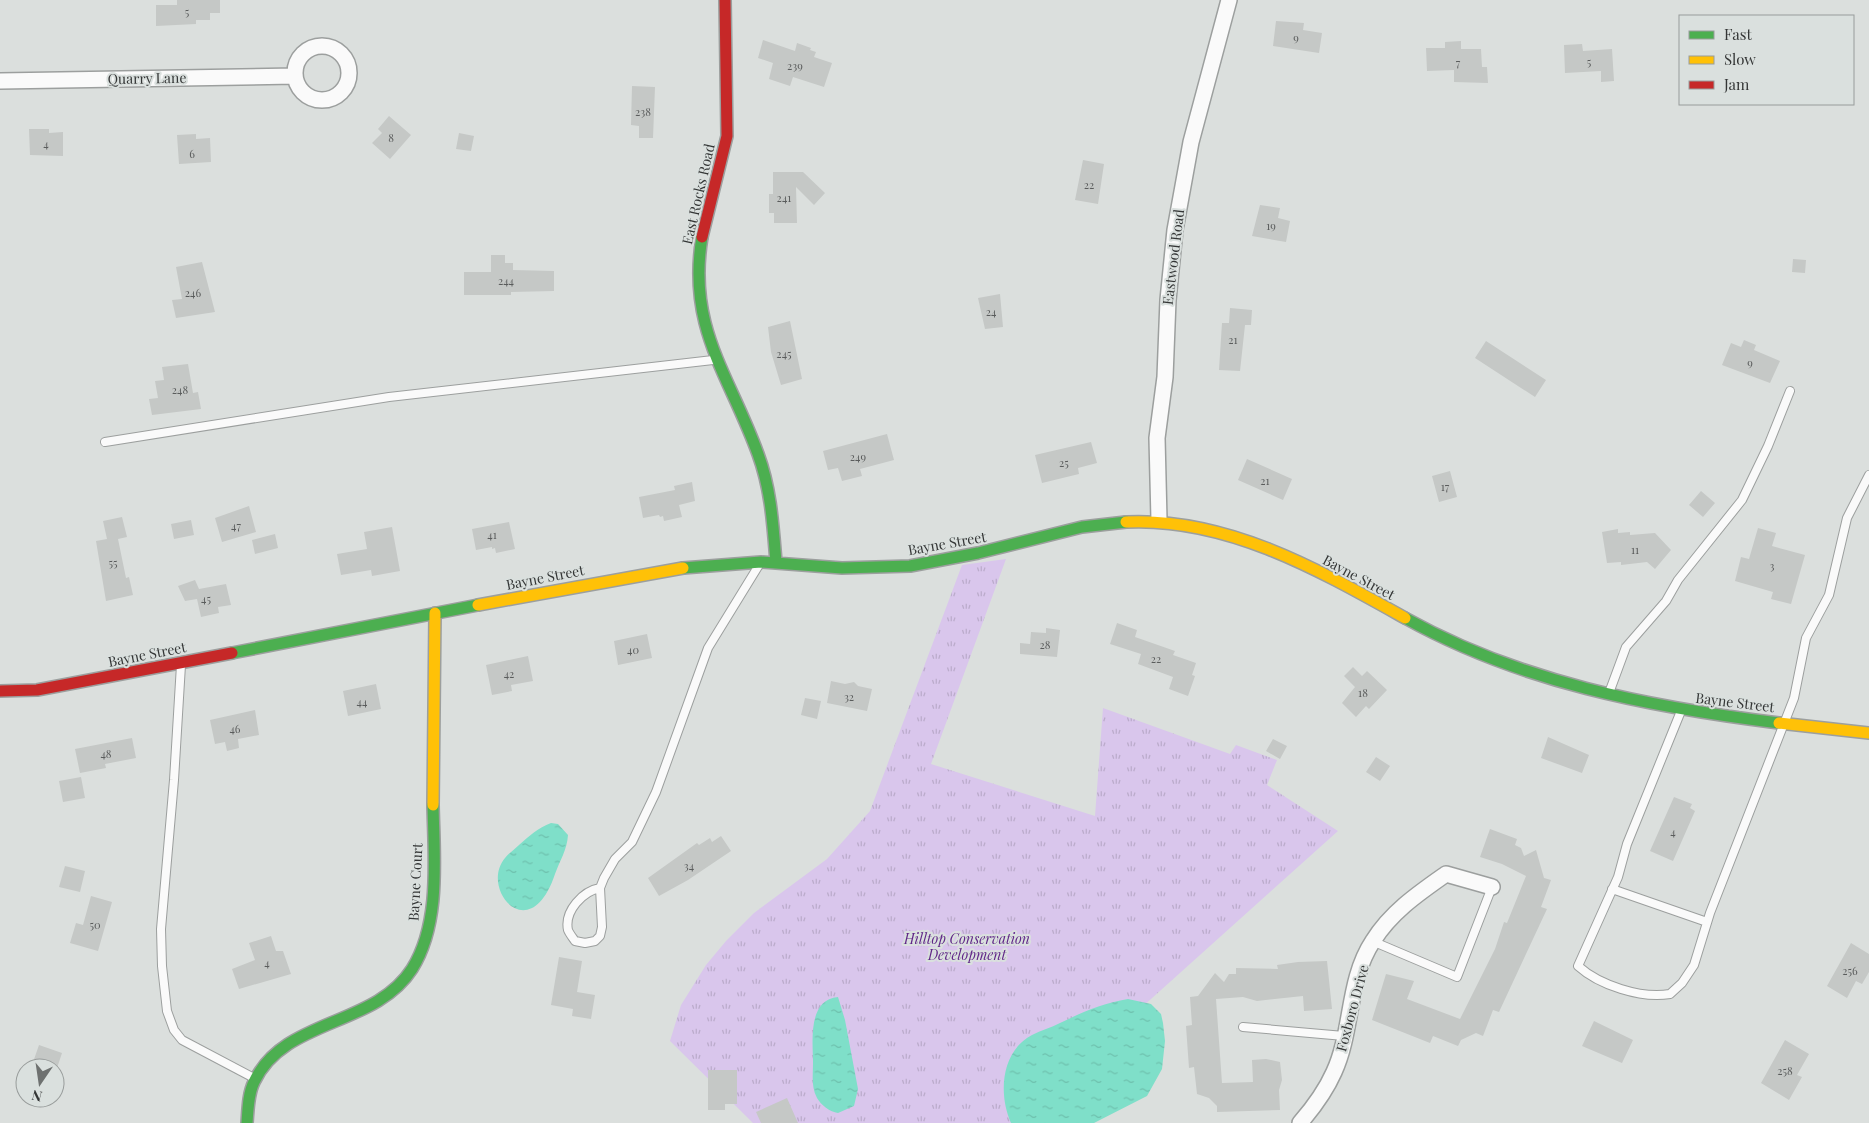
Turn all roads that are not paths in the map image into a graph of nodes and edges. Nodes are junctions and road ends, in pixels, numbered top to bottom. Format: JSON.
{"nodes":[{"id":1,"x":725,"y":0,"type":"edge"},
{"id":2,"x":1229,"y":0,"type":"edge"},
{"id":3,"x":295,"y":76,"type":"dead end"},
{"id":4,"x":0,"y":80,"type":"edge"},
{"id":5,"x":715,"y":360,"type":"junction"},
{"id":6,"x":1790,"y":391,"type":"dead end"},
{"id":7,"x":105,"y":442,"type":"dead end"},
{"id":8,"x":1869,"y":475,"type":"edge"},
{"id":9,"x":1159,"y":520,"type":"junction"},
{"id":10,"x":776,"y":562,"type":"junction"},
{"id":11,"x":760,"y":563,"type":"junction"},
{"id":12,"x":435,"y":613,"type":"junction"},
{"id":13,"x":181,"y":663,"type":"junction"},
{"id":14,"x":0,"y":691,"type":"edge"},
{"id":15,"x":1609,"y":693,"type":"junction"},
{"id":16,"x":1682,"y":710,"type":"junction"},
{"id":17,"x":1785,"y":724,"type":"junction"},
{"id":18,"x":1869,"y":733,"type":"edge"},
{"id":19,"x":1492,"y":887,"type":"joint"},
{"id":20,"x":600,"y":888,"type":"junction"},
{"id":21,"x":1612,"y":889,"type":"junction"},
{"id":22,"x":1707,"y":922,"type":"junction"},
{"id":23,"x":1372,"y":941,"type":"junction"},
{"id":24,"x":1243,"y":1026,"type":"dead end"},
{"id":25,"x":1344,"y":1036,"type":"junction"},
{"id":26,"x":256,"y":1079,"type":"junction"},
{"id":27,"x":246,"y":1123,"type":"edge"},
{"id":28,"x":1300,"y":1123,"type":"edge"}],
"edges":[{"from":1,"to":5,"type":"street","name":"East Rocks Road"},
{"from":2,"to":9,"type":"street","name":"Eastwood Road"},
{"from":3,"to":4,"type":"street","name":"Quarry Lane"},
{"from":5,"to":7,"type":"lane"},
{"from":5,"to":10,"type":"street","name":"East Rocks Road"},
{"from":6,"to":15,"type":"lane"},
{"from":8,"to":17,"type":"lane"},
{"from":9,"to":10,"type":"street","name":"Bayne Street"},
{"from":9,"to":15,"type":"street","name":"Bayne Street"},
{"from":10,"to":11,"type":"street","name":"Bayne Street"},
{"from":11,"to":12,"type":"street","name":"Bayne Street"},
{"from":11,"to":20,"type":"lane"},
{"from":12,"to":13,"type":"street","name":"Bayne Street"},
{"from":12,"to":26,"type":"street","name":"Bayne Court"},
{"from":13,"to":14,"type":"street","name":"Bayne Street"},
{"from":13,"to":26,"type":"lane"},
{"from":15,"to":16,"type":"street","name":"Bayne Street"},
{"from":16,"to":17,"type":"street","name":"Bayne Street"},
{"from":16,"to":21,"type":"lane"},
{"from":17,"to":18,"type":"street","name":"Bayne Street"},
{"from":17,"to":22,"type":"lane"},
{"from":19,"to":23,"type":"street","name":"Foxboro Drive"},
{"from":19,"to":23,"type":"lane"},
{"from":20,"to":20,"type":"lane"},
{"from":21,"to":22,"type":"lane"},
{"from":21,"to":22,"type":"lane"},
{"from":23,"to":25,"type":"street","name":"Foxboro Drive"},
{"from":24,"to":25,"type":"lane"},
{"from":25,"to":28,"type":"street","name":"Foxboro Drive"},
{"from":26,"to":27,"type":"street","name":"Bayne Court"}]}
